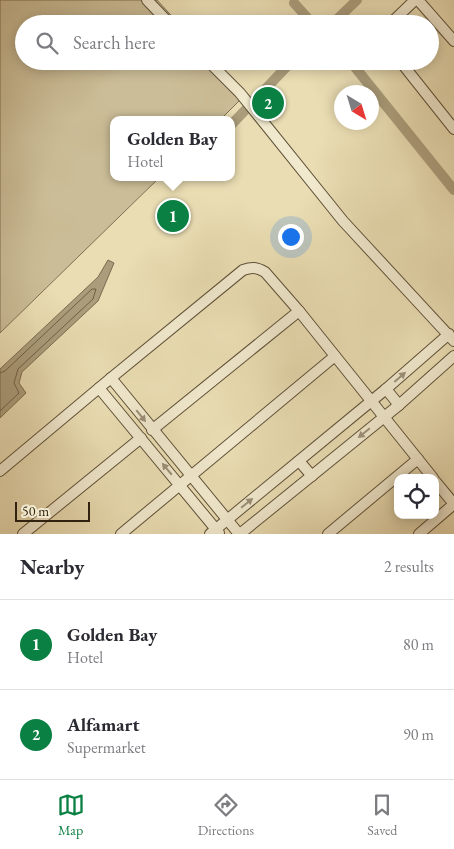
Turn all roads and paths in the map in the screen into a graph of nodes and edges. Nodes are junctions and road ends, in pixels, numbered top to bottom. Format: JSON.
{"nodes":[{"id":1,"x":146,"y":0,"type":"edge"},
{"id":2,"x":417,"y":0,"type":"edge"},
{"id":3,"x":161,"y":15,"type":"edge"},
{"id":4,"x":400,"y":15,"type":"edge"},
{"id":5,"x":431,"y":15,"type":"edge"},
{"id":6,"x":439,"y":24,"type":"edge"},
{"id":7,"x":454,"y":41,"type":"edge"},
{"id":8,"x":217,"y":70,"type":"edge"},
{"id":9,"x":407,"y":70,"type":"edge"},
{"id":10,"x":454,"y":129,"type":"edge"},
{"id":11,"x":299,"y":311,"type":"junction"},
{"id":12,"x":451,"y":338,"type":"edge"},
{"id":13,"x":335,"y":356,"type":"junction"},
{"id":14,"x":454,"y":356,"type":"edge"},
{"id":15,"x":111,"y":378,"type":"junction"},
{"id":16,"x":99,"y":388,"type":"junction"},
{"id":17,"x":386,"y":390,"type":"junction"},
{"id":18,"x":372,"y":401,"type":"junction"},
{"id":19,"x":399,"y":405,"type":"junction"},
{"id":20,"x":384,"y":417,"type":"junction"},
{"id":21,"x":152,"y":430,"type":"junction"},
{"id":22,"x":140,"y":438,"type":"junction"},
{"id":23,"x":418,"y":460,"type":"junction"},
{"id":24,"x":298,"y":461,"type":"junction"},
{"id":25,"x":0,"y":471,"type":"edge"},
{"id":26,"x":430,"y":474,"type":"edge"},
{"id":27,"x":190,"y":475,"type":"junction"},
{"id":28,"x":312,"y":476,"type":"junction"},
{"id":29,"x":180,"y":485,"type":"junction"},
{"id":30,"x":439,"y":486,"type":"edge"},
{"id":31,"x":454,"y":504,"type":"edge"},
{"id":32,"x":227,"y":520,"type":"junction"},
{"id":33,"x":215,"y":532,"type":"edge"},
{"id":34,"x":24,"y":534,"type":"edge"},
{"id":35,"x":121,"y":534,"type":"edge"},
{"id":36,"x":239,"y":534,"type":"edge"},
{"id":37,"x":328,"y":534,"type":"edge"},
{"id":38,"x":418,"y":534,"type":"edge"}],
"edges":[{"from":1,"to":3,"type":"street"},
{"from":2,"to":4,"type":"street"},
{"from":2,"to":5,"type":"street"},
{"from":6,"to":7,"type":"street"},
{"from":8,"to":12,"type":"street"},
{"from":9,"to":10,"type":"street"},
{"from":11,"to":13,"type":"street"},
{"from":11,"to":15,"type":"street"},
{"from":11,"to":21,"type":"street"},
{"from":17,"to":12,"type":"street","one_way":true},
{"from":13,"to":18,"type":"street"},
{"from":13,"to":27,"type":"street"},
{"from":14,"to":19,"type":"street"},
{"from":15,"to":16,"type":"street"},
{"from":15,"to":21,"type":"street","one_way":true},
{"from":16,"to":22,"type":"street"},
{"from":16,"to":25,"type":"street"},
{"from":17,"to":18,"type":"street"},
{"from":17,"to":19,"type":"street"},
{"from":18,"to":20,"type":"street"},
{"from":18,"to":24,"type":"street"},
{"from":19,"to":20,"type":"street"},
{"from":20,"to":23,"type":"street"},
{"from":20,"to":28,"type":"street","one_way":true},
{"from":21,"to":27,"type":"street"},
{"from":29,"to":22,"type":"street","one_way":true},
{"from":22,"to":34,"type":"street"},
{"from":23,"to":26,"type":"street"},
{"from":23,"to":37,"type":"street"},
{"from":24,"to":28,"type":"street"},
{"from":32,"to":24,"type":"street","one_way":true},
{"from":27,"to":29,"type":"street"},
{"from":27,"to":32,"type":"street"},
{"from":28,"to":36,"type":"street"},
{"from":29,"to":33,"type":"street"},
{"from":29,"to":35,"type":"street"},
{"from":30,"to":31,"type":"street"},
{"from":31,"to":38,"type":"street"},
{"from":32,"to":33,"type":"street"},
{"from":32,"to":36,"type":"street"}]}
